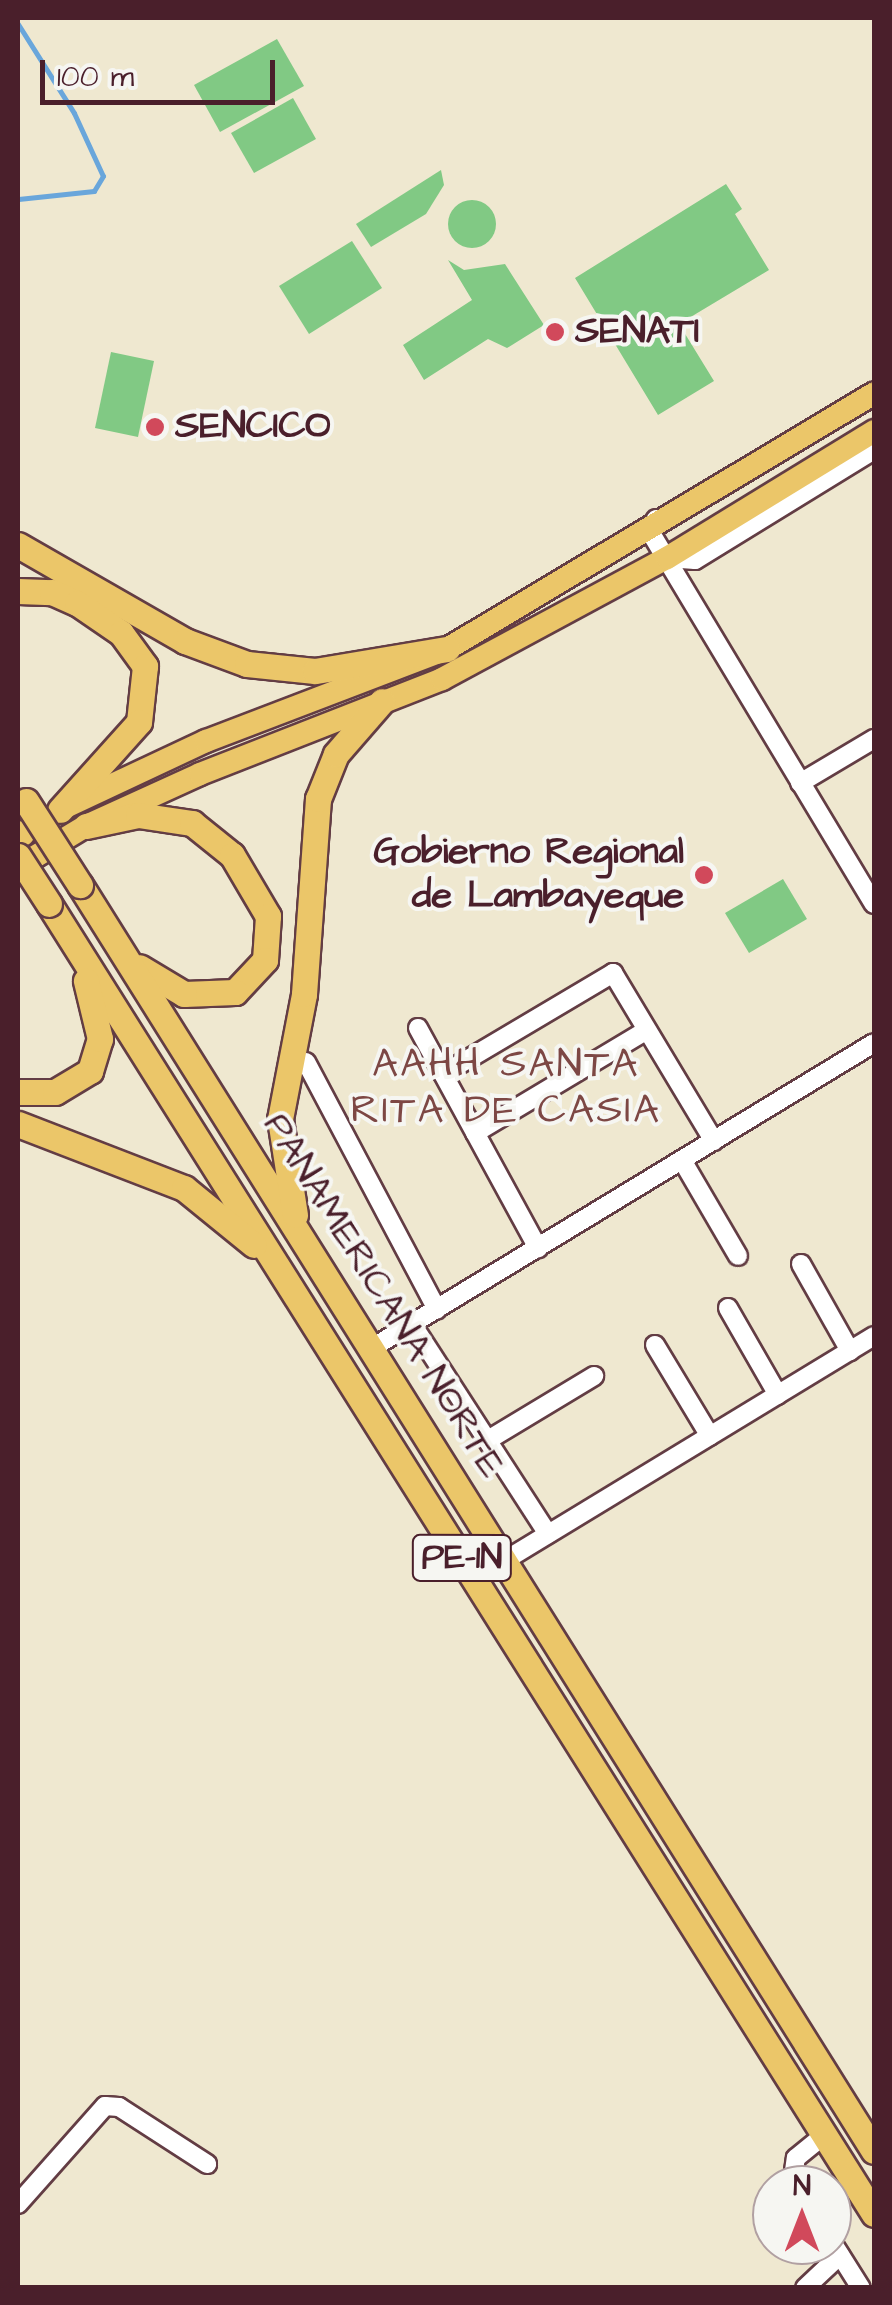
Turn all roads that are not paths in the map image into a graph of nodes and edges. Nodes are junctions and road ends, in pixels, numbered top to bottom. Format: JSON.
{"nodes":[{"id":1,"x":874,"y":382,"type":"edge"},
{"id":2,"x":874,"y":393,"type":"edge"},
{"id":3,"x":874,"y":431,"type":"edge"},
{"id":4,"x":874,"y":450,"type":"edge"},
{"id":5,"x":650,"y":530,"type":"junction"},
{"id":6,"x":18,"y":545,"type":"edge"},
{"id":7,"x":667,"y":558,"type":"junction"},
{"id":8,"x":18,"y":591,"type":"edge"},
{"id":9,"x":448,"y":649,"type":"junction"},
{"id":10,"x":382,"y":701,"type":"junction"},
{"id":11,"x":874,"y":739,"type":"edge"},
{"id":12,"x":800,"y":783,"type":"junction"},
{"id":13,"x":22,"y":794,"type":"edge"},
{"id":14,"x":60,"y":810,"type":"junction"},
{"id":15,"x":86,"y":826,"type":"junction"},
{"id":16,"x":18,"y":840,"type":"edge"},
{"id":17,"x":18,"y":867,"type":"edge"},
{"id":18,"x":874,"y":904,"type":"edge"},
{"id":19,"x":72,"y":938,"type":"junction"},
{"id":20,"x":127,"y":958,"type":"junction"},
{"id":21,"x":418,"y":1028,"type":"dead end"},
{"id":22,"x":647,"y":1030,"type":"junction"},
{"id":23,"x":874,"y":1043,"type":"edge"},
{"id":24,"x":306,"y":1062,"type":"dead end"},
{"id":25,"x":443,"y":1074,"type":"junction"},
{"id":26,"x":18,"y":1092,"type":"edge"},
{"id":27,"x":18,"y":1124,"type":"edge"},
{"id":28,"x":475,"y":1133,"type":"junction"},
{"id":29,"x":714,"y":1140,"type":"junction"},
{"id":30,"x":682,"y":1160,"type":"junction"},
{"id":31,"x":298,"y":1230,"type":"junction"},
{"id":32,"x":538,"y":1248,"type":"junction"},
{"id":33,"x":738,"y":1256,"type":"dead end"},
{"id":34,"x":801,"y":1264,"type":"dead end"},
{"id":35,"x":286,"y":1277,"type":"junction"},
{"id":36,"x":728,"y":1308,"type":"dead end"},
{"id":37,"x":436,"y":1309,"type":"junction"},
{"id":38,"x":412,"y":1324,"type":"junction"},
{"id":39,"x":874,"y":1336,"type":"edge"},
{"id":40,"x":655,"y":1346,"type":"dead end"},
{"id":41,"x":372,"y":1348,"type":"junction"},
{"id":42,"x":850,"y":1351,"type":"junction"},
{"id":43,"x":594,"y":1376,"type":"dead end"},
{"id":44,"x":778,"y":1395,"type":"junction"},
{"id":45,"x":710,"y":1436,"type":"junction"},
{"id":46,"x":488,"y":1440,"type":"junction"},
{"id":47,"x":548,"y":1534,"type":"junction"},
{"id":48,"x":504,"y":1561,"type":"junction"},
{"id":49,"x":824,"y":2135,"type":"junction"},
{"id":50,"x":874,"y":2150,"type":"edge"},
{"id":51,"x":208,"y":2164,"type":"dead end"},
{"id":52,"x":795,"y":2165,"type":"edge"},
{"id":53,"x":18,"y":2204,"type":"edge"},
{"id":54,"x":874,"y":2214,"type":"edge"},
{"id":55,"x":823,"y":2265,"type":"edge"},
{"id":56,"x":847,"y":2265,"type":"edge"},
{"id":57,"x":805,"y":2288,"type":"edge"},
{"id":58,"x":862,"y":2288,"type":"edge"}],
"edges":[{"from":1,"to":5,"type":"street"},
{"from":2,"to":5,"type":"main road"},
{"from":3,"to":7,"type":"main road"},
{"from":4,"to":7,"type":"street"},
{"from":5,"to":7,"type":"street"},
{"from":5,"to":9,"type":"main road"},
{"from":6,"to":9,"type":"highway"},
{"from":7,"to":10,"type":"main road"},
{"from":7,"to":12,"type":"street"},
{"from":8,"to":14,"type":"highway"},
{"from":9,"to":14,"type":"main road"},
{"from":10,"to":15,"type":"main road"},
{"from":10,"to":31,"type":"highway"},
{"from":11,"to":12,"type":"street"},
{"from":12,"to":18,"type":"street"},
{"from":13,"to":20,"type":"highway","name":"PANAMERICANA NORTE","number":"PE-1N","bridge":true},
{"from":14,"to":16,"type":"main road"},
{"from":15,"to":17,"type":"main road"},
{"from":15,"to":20,"type":"highway"},
{"from":16,"to":19,"type":"highway","name":"PANAMERICANA NORTE","number":"PE-1N","bridge":true},
{"from":19,"to":26,"type":"highway"},
{"from":19,"to":35,"type":"highway","name":"PANAMERICANA NORTE","number":"PE-1N"},
{"from":20,"to":31,"type":"highway","name":"PANAMERICANA NORTE","number":"PE-1N"},
{"from":21,"to":25,"type":"street"},
{"from":22,"to":25,"type":"street"},
{"from":22,"to":28,"type":"street"},
{"from":22,"to":29,"type":"street"},
{"from":23,"to":29,"type":"street"},
{"from":24,"to":37,"type":"street"},
{"from":25,"to":28,"type":"street"},
{"from":27,"to":35,"type":"highway"},
{"from":28,"to":32,"type":"street"},
{"from":29,"to":30,"type":"street"},
{"from":30,"to":32,"type":"street"},
{"from":30,"to":33,"type":"street"},
{"from":31,"to":41,"type":"highway","name":"PANAMERICANA NORTE","number":"PE-1N"},
{"from":32,"to":37,"type":"street"},
{"from":34,"to":42,"type":"street"},
{"from":35,"to":49,"type":"highway","name":"PANAMERICANA NORTE","number":"PE-1N"},
{"from":36,"to":44,"type":"street"},
{"from":37,"to":38,"type":"street"},
{"from":38,"to":41,"type":"street"},
{"from":38,"to":46,"type":"street"},
{"from":39,"to":42,"type":"street"},
{"from":40,"to":45,"type":"street"},
{"from":41,"to":48,"type":"highway","name":"PANAMERICANA NORTE","number":"PE-1N"},
{"from":42,"to":44,"type":"street"},
{"from":43,"to":46,"type":"street"},
{"from":44,"to":45,"type":"street"},
{"from":45,"to":47,"type":"street"},
{"from":46,"to":47,"type":"street"},
{"from":47,"to":48,"type":"street"},
{"from":48,"to":50,"type":"highway","name":"PANAMERICANA NORTE","number":"PE-1N"},
{"from":49,"to":52,"type":"street"},
{"from":49,"to":54,"type":"highway","name":"PANAMERICANA NORTE","number":"PE-1N"},
{"from":51,"to":53,"type":"street"},
{"from":55,"to":57,"type":"street"},
{"from":56,"to":58,"type":"street"}]}
